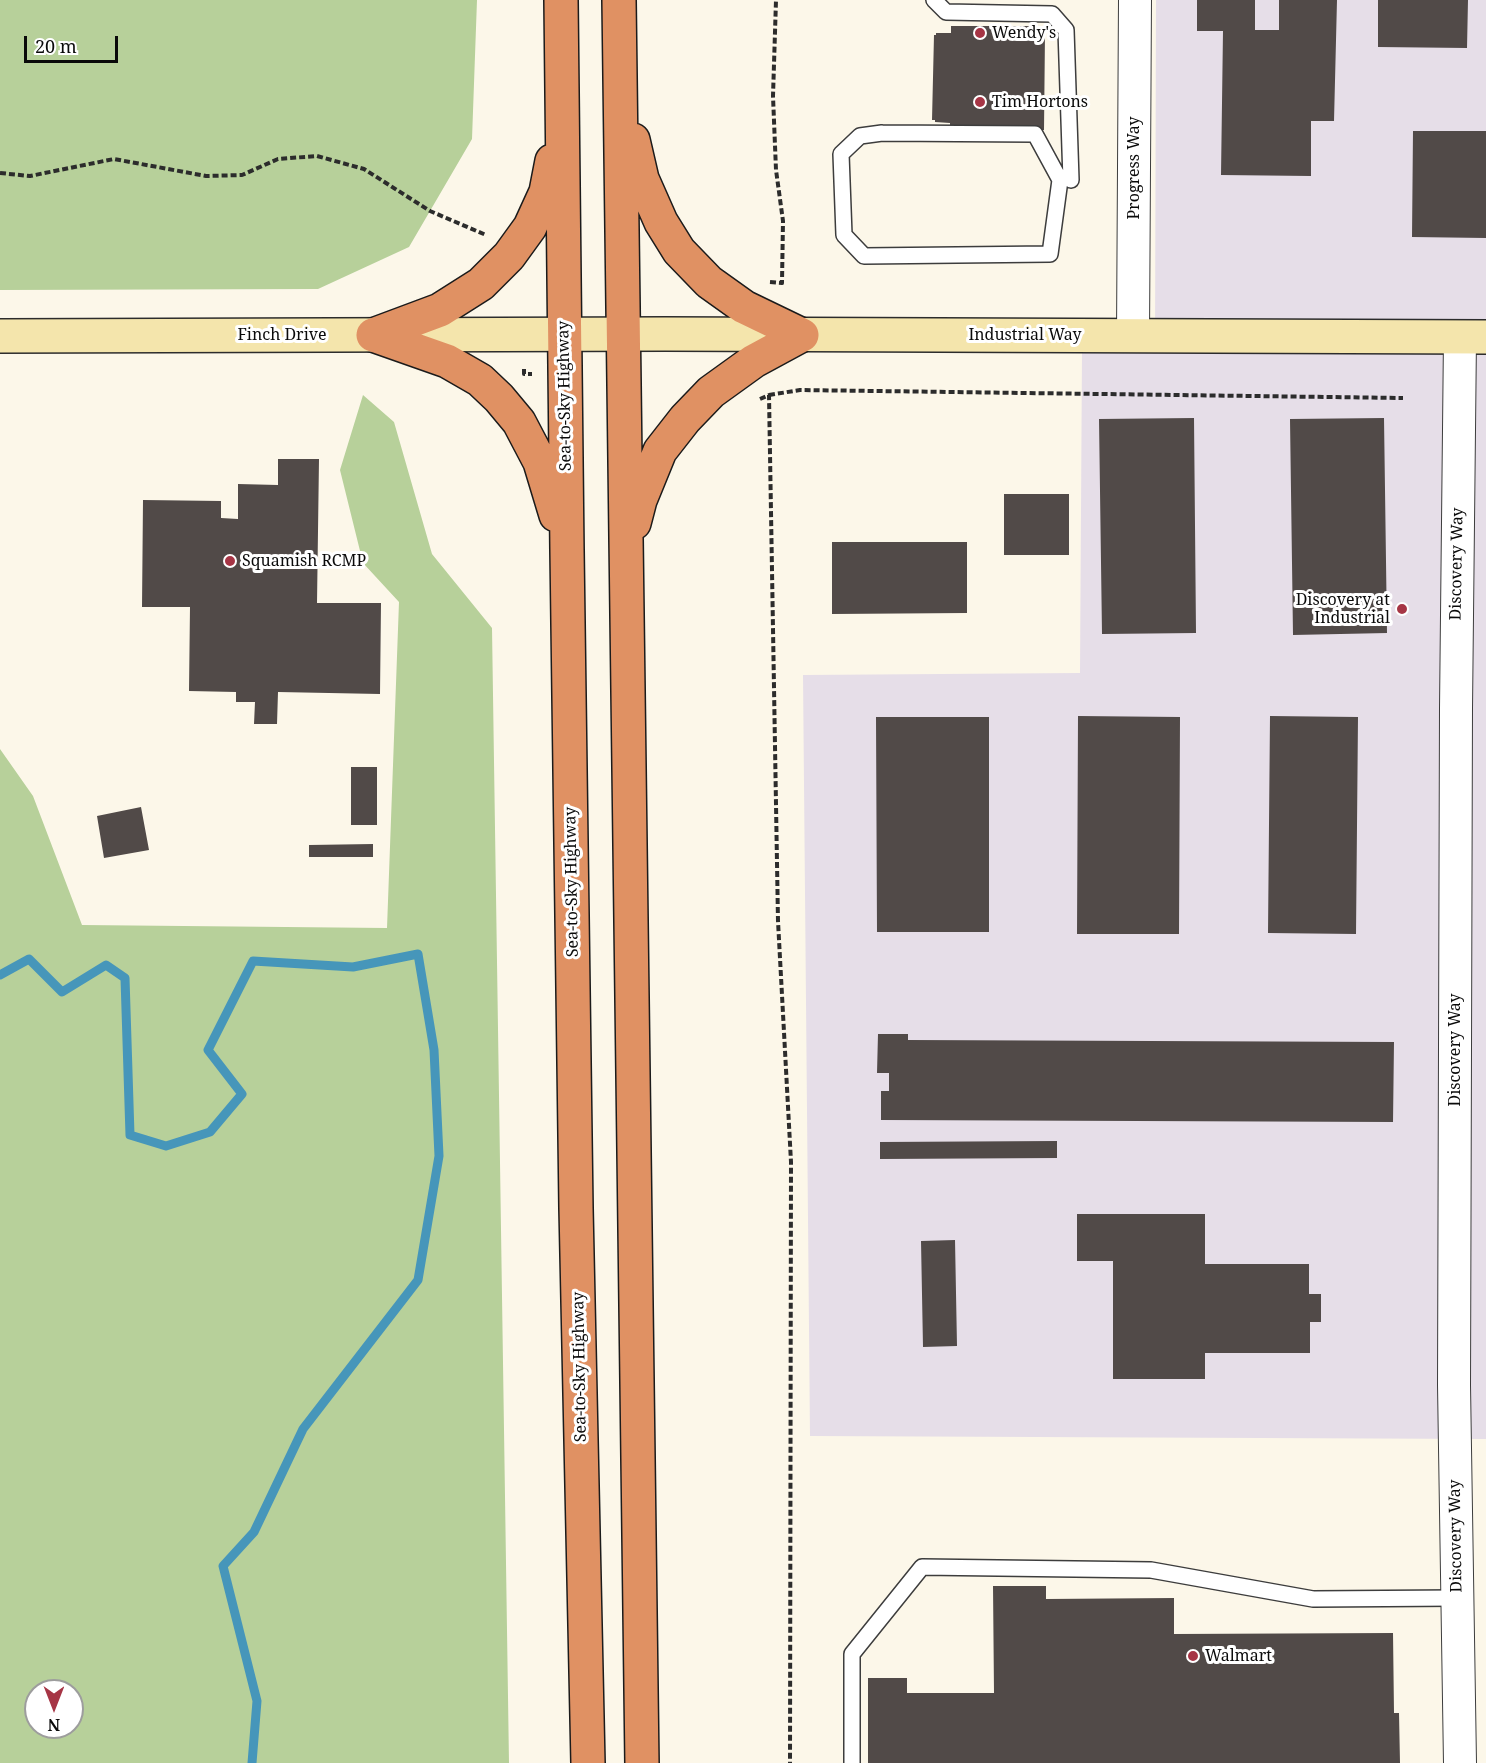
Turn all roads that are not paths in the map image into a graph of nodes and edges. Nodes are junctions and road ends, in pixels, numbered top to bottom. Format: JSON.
{"nodes":[{"id":1,"x":561,"y":0,"type":"edge"},
{"id":2,"x":619,"y":0,"type":"edge"},
{"id":3,"x":934,"y":0,"type":"edge"},
{"id":4,"x":1135,"y":0,"type":"edge"},
{"id":5,"x":620,"y":84,"type":"junction"},
{"id":6,"x":562,"y":109,"type":"junction"},
{"id":7,"x":882,"y":133,"type":"joint"},
{"id":8,"x":1071,"y":180,"type":"dead end"},
{"id":9,"x":564,"y":334,"type":"junction"},
{"id":10,"x":622,"y":334,"type":"junction"},
{"id":11,"x":373,"y":335,"type":"junction"},
{"id":12,"x":802,"y":335,"type":"junction"},
{"id":13,"x":0,"y":336,"type":"edge"},
{"id":14,"x":1133,"y":336,"type":"junction"},
{"id":15,"x":1473,"y":337,"type":"edge"},
{"id":16,"x":567,"y":550,"type":"junction"},
{"id":17,"x":626,"y":554,"type":"junction"},
{"id":18,"x":1457,"y":1598,"type":"junction"},
{"id":19,"x":588,"y":1763,"type":"edge"},
{"id":20,"x":642,"y":1763,"type":"edge"},
{"id":21,"x":852,"y":1763,"type":"edge"},
{"id":22,"x":1460,"y":1763,"type":"edge"}],
"edges":[{"from":1,"to":6,"type":"highway","name":"Sea-to-Sky Highway"},
{"from":2,"to":5,"type":"highway"},
{"from":3,"to":8,"type":"lane"},
{"from":4,"to":14,"type":"street","name":"Progress Way"},
{"from":5,"to":10,"type":"highway"},
{"from":5,"to":12,"type":"highway"},
{"from":6,"to":9,"type":"highway","name":"Sea-to-Sky Highway"},
{"from":6,"to":11,"type":"highway"},
{"from":7,"to":7,"type":"lane"},
{"from":9,"to":10,"type":"street","name":"Industrial Way"},
{"from":9,"to":11,"type":"street","name":"Finch Drive"},
{"from":9,"to":16,"type":"highway","name":"Sea-to-Sky Highway"},
{"from":10,"to":12,"type":"street","name":"Industrial Way"},
{"from":10,"to":17,"type":"highway"},
{"from":11,"to":13,"type":"street","name":"Finch Drive"},
{"from":11,"to":16,"type":"highway"},
{"from":12,"to":14,"type":"street","name":"Industrial Way"},
{"from":12,"to":17,"type":"highway"},
{"from":14,"to":15,"type":"street","name":"Industrial Way"},
{"from":15,"to":18,"type":"street","name":"Discovery Way"},
{"from":16,"to":19,"type":"highway","name":"Sea-to-Sky Highway"},
{"from":17,"to":20,"type":"highway"},
{"from":18,"to":21,"type":"lane"},
{"from":18,"to":22,"type":"street","name":"Discovery Way"}]}
